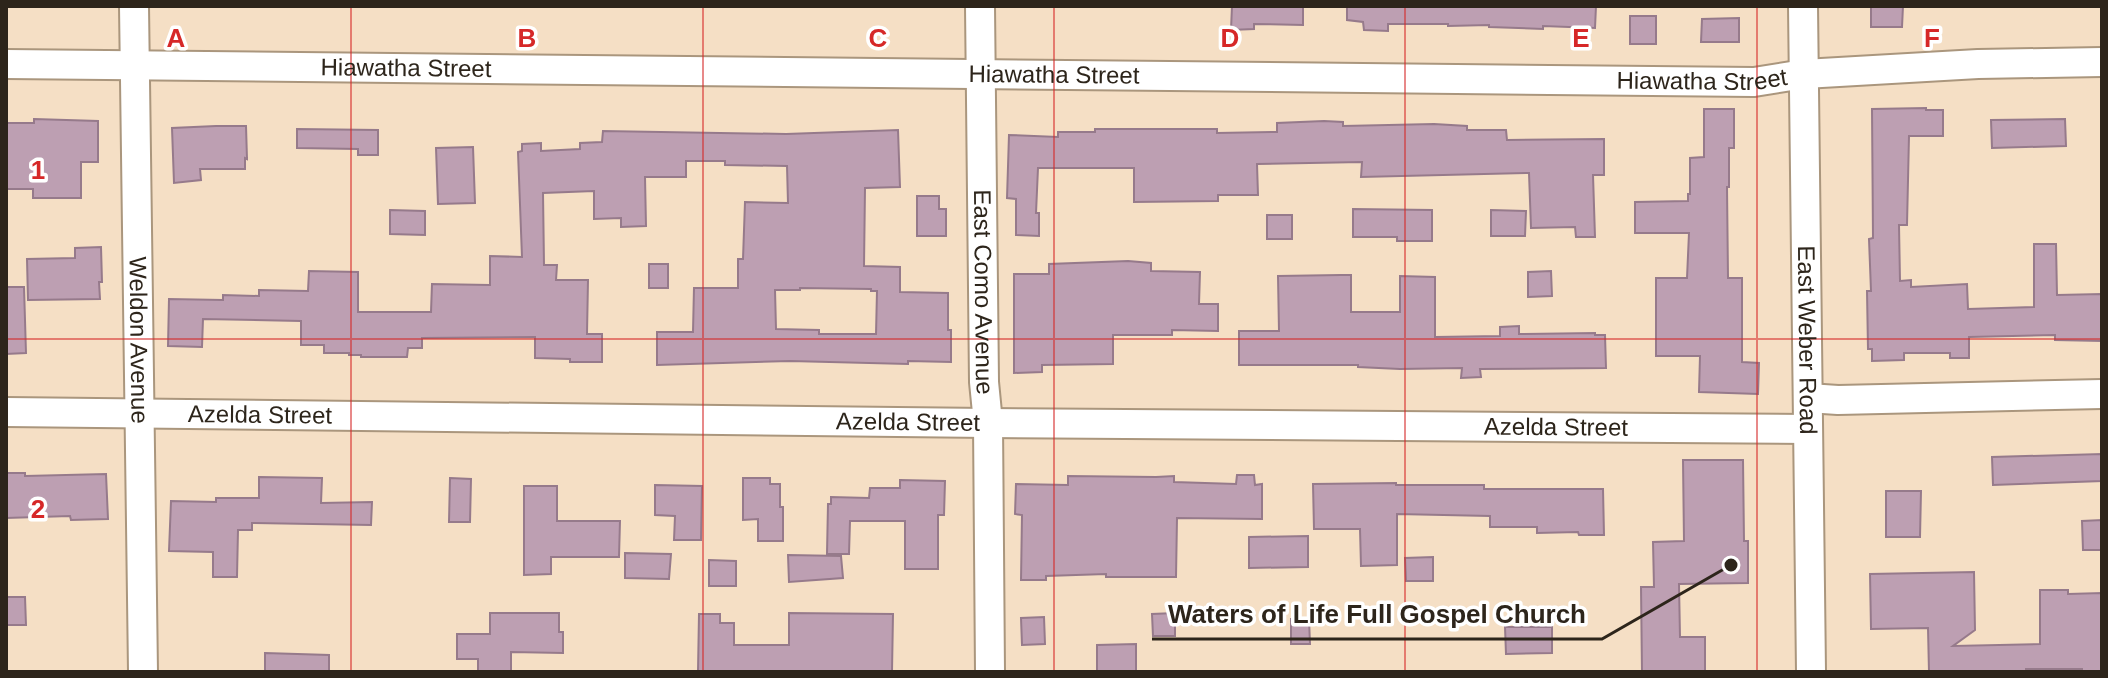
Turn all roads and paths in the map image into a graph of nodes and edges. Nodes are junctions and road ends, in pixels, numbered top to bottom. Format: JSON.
{"nodes":[{"id":1,"x":134,"y":6,"type":"edge"},
{"id":2,"x":980,"y":6,"type":"edge"},
{"id":3,"x":1803,"y":6,"type":"edge"},
{"id":4,"x":2102,"y":62,"type":"edge"},
{"id":5,"x":6,"y":64,"type":"edge"},
{"id":6,"x":134,"y":65,"type":"junction"},
{"id":7,"x":981,"y":74,"type":"junction"},
{"id":8,"x":1804,"y":74,"type":"junction"},
{"id":9,"x":2102,"y":394,"type":"edge"},
{"id":10,"x":1808,"y":398,"type":"junction"},
{"id":11,"x":6,"y":412,"type":"edge"},
{"id":12,"x":140,"y":413,"type":"junction"},
{"id":13,"x":988,"y":423,"type":"junction"},
{"id":14,"x":1808,"y":429,"type":"junction"},
{"id":15,"x":143,"y":672,"type":"edge"},
{"id":16,"x":990,"y":672,"type":"edge"},
{"id":17,"x":1811,"y":672,"type":"edge"}],
"edges":[{"from":1,"to":6,"type":"street","name":"Weldon Avenue"},
{"from":2,"to":7,"type":"street","name":"East Como Avenue"},
{"from":3,"to":8,"type":"street","name":"East Weber Road"},
{"from":4,"to":8,"type":"street","name":"Hiawatha Street"},
{"from":5,"to":6,"type":"street","name":"Hiawatha Street"},
{"from":6,"to":7,"type":"street","name":"Hiawatha Street"},
{"from":6,"to":12,"type":"street","name":"Weldon Avenue"},
{"from":7,"to":8,"type":"street","name":"Hiawatha Street"},
{"from":7,"to":13,"type":"street","name":"East Como Avenue"},
{"from":8,"to":10,"type":"street","name":"East Weber Road"},
{"from":9,"to":10,"type":"street"},
{"from":10,"to":14,"type":"street","name":"East Weber Road"},
{"from":11,"to":12,"type":"street","name":"Azelda Street"},
{"from":12,"to":13,"type":"street","name":"Azelda Street"},
{"from":12,"to":15,"type":"street","name":"Weldon Avenue"},
{"from":13,"to":14,"type":"street","name":"Azelda Street"},
{"from":13,"to":16,"type":"street","name":"East Como Avenue"},
{"from":14,"to":17,"type":"street","name":"East Weber Road"}]}
